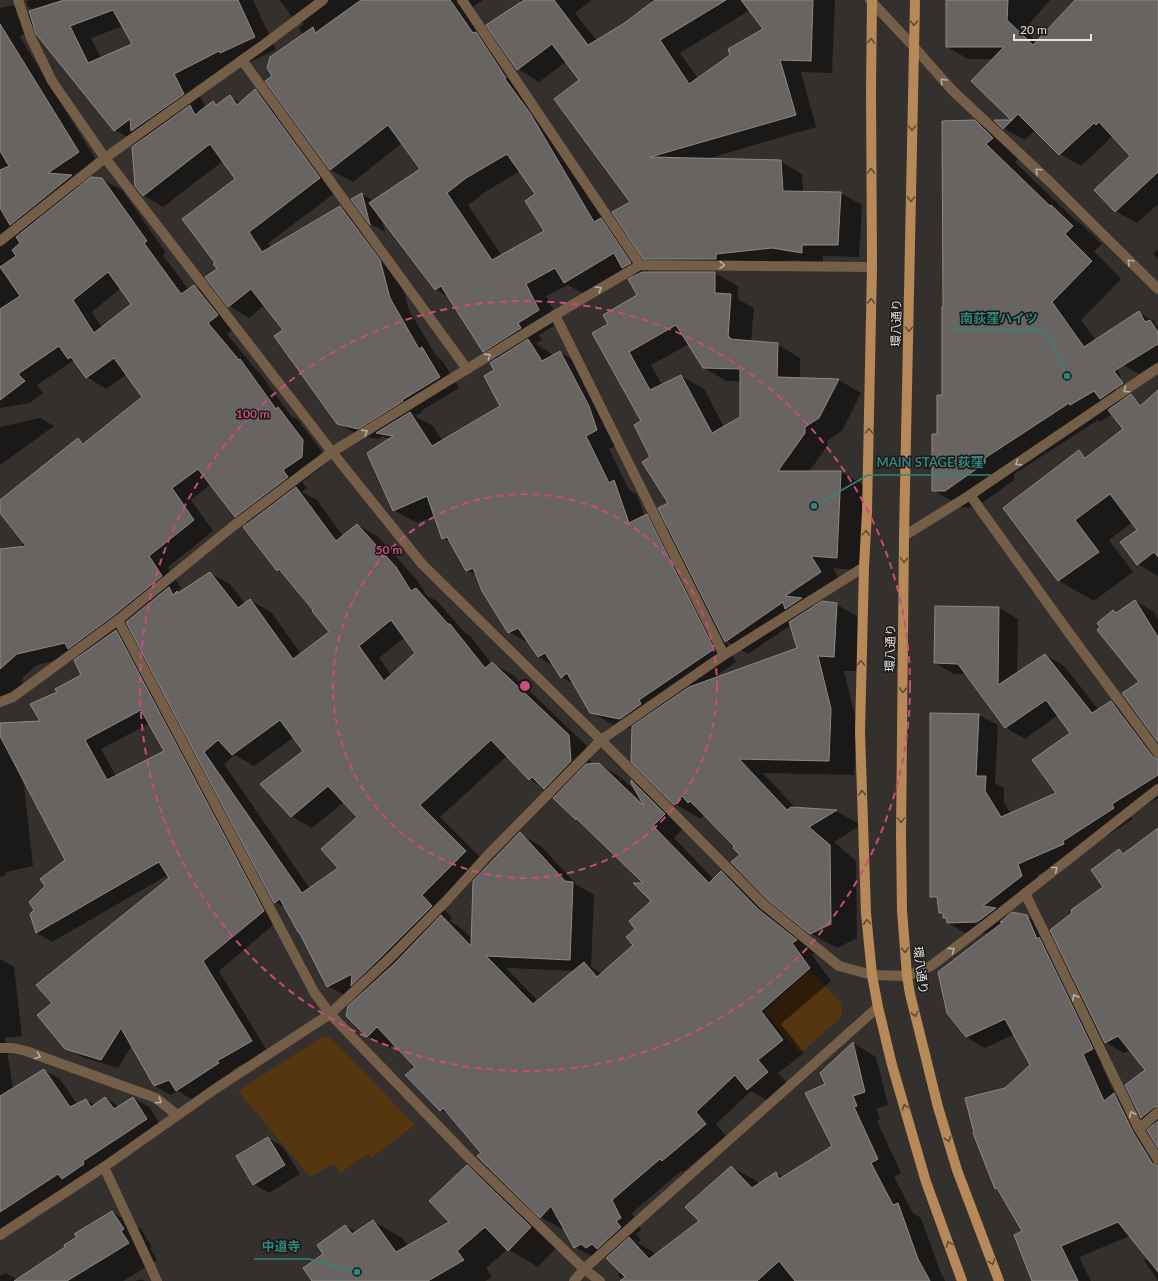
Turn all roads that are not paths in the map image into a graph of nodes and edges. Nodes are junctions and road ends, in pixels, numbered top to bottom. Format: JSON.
{"nodes":[{"id":1,"x":18,"y":0,"type":"edge"},
{"id":2,"x":323,"y":0,"type":"edge"},
{"id":3,"x":462,"y":0,"type":"edge"},
{"id":4,"x":915,"y":0,"type":"edge"},
{"id":5,"x":871,"y":1,"type":"edge"},
{"id":6,"x":914,"y":47,"type":"junction"},
{"id":7,"x":242,"y":60,"type":"junction"},
{"id":8,"x":105,"y":158,"type":"junction"},
{"id":9,"x":0,"y":241,"type":"edge"},
{"id":10,"x":640,"y":265,"type":"junction"},
{"id":11,"x":872,"y":267,"type":"junction"},
{"id":12,"x":1158,"y":289,"type":"edge"},
{"id":13,"x":554,"y":315,"type":"junction"},
{"id":14,"x":1158,"y":368,"type":"edge"},
{"id":15,"x":467,"y":369,"type":"junction"},
{"id":16,"x":332,"y":452,"type":"junction"},
{"id":17,"x":970,"y":495,"type":"junction"},
{"id":18,"x":904,"y":536,"type":"junction"},
{"id":19,"x":864,"y":567,"type":"junction"},
{"id":20,"x":118,"y":620,"type":"junction"},
{"id":21,"x":724,"y":655,"type":"junction"},
{"id":22,"x":0,"y":702,"type":"edge"},
{"id":23,"x":601,"y":740,"type":"junction"},
{"id":24,"x":1158,"y":752,"type":"edge"},
{"id":25,"x":1158,"y":789,"type":"edge"},
{"id":26,"x":1025,"y":892,"type":"junction"},
{"id":27,"x":872,"y":975,"type":"junction"},
{"id":28,"x":906,"y":976,"type":"junction"},
{"id":29,"x":878,"y":1007,"type":"junction"},
{"id":30,"x":330,"y":1014,"type":"junction"},
{"id":31,"x":0,"y":1048,"type":"edge"},
{"id":32,"x":1158,"y":1112,"type":"edge"},
{"id":33,"x":177,"y":1114,"type":"junction"},
{"id":34,"x":1139,"y":1129,"type":"junction"},
{"id":35,"x":1158,"y":1160,"type":"edge"},
{"id":36,"x":104,"y":1167,"type":"junction"},
{"id":37,"x":0,"y":1235,"type":"edge"},
{"id":38,"x":584,"y":1269,"type":"junction"},
{"id":39,"x":158,"y":1281,"type":"edge"},
{"id":40,"x":574,"y":1281,"type":"edge"},
{"id":41,"x":600,"y":1281,"type":"edge"},
{"id":42,"x":962,"y":1281,"type":"edge"},
{"id":43,"x":999,"y":1281,"type":"edge"}],
"edges":[{"from":1,"to":8,"type":"street"},
{"from":2,"to":7,"type":"street"},
{"from":3,"to":10,"type":"street"},
{"from":4,"to":6,"type":"main road","name":"環八通り","one_way":true},
{"from":5,"to":6,"type":"street"},
{"from":11,"to":5,"type":"main road","name":"環八通り","one_way":true},
{"from":12,"to":6,"type":"street","one_way":true},
{"from":6,"to":18,"type":"main road","name":"環八通り","one_way":true},
{"from":7,"to":8,"type":"street"},
{"from":7,"to":15,"type":"street"},
{"from":8,"to":9,"type":"street"},
{"from":8,"to":16,"type":"street"},
{"from":10,"to":11,"type":"street","one_way":true},
{"from":13,"to":10,"type":"street","one_way":true},
{"from":19,"to":11,"type":"main road","name":"環八通り","one_way":true},
{"from":15,"to":13,"type":"street","one_way":true},
{"from":13,"to":21,"type":"street"},
{"from":14,"to":17,"type":"street","one_way":true},
{"from":16,"to":15,"type":"street","one_way":true},
{"from":16,"to":20,"type":"street"},
{"from":16,"to":23,"type":"street"},
{"from":17,"to":18,"type":"street"},
{"from":17,"to":24,"type":"street"},
{"from":18,"to":28,"type":"main road","name":"環八通り","one_way":true},
{"from":19,"to":21,"type":"street"},
{"from":27,"to":19,"type":"main road","name":"環八通り","one_way":true},
{"from":20,"to":22,"type":"street"},
{"from":20,"to":30,"type":"street"},
{"from":21,"to":23,"type":"street"},
{"from":23,"to":27,"type":"street"},
{"from":23,"to":30,"type":"street"},
{"from":26,"to":25,"type":"street","one_way":true},
{"from":28,"to":26,"type":"street","one_way":true},
{"from":34,"to":26,"type":"street","one_way":true},
{"from":27,"to":28,"type":"street"},
{"from":27,"to":29,"type":"main road","name":"環八通り"},
{"from":28,"to":43,"type":"main road","name":"環八通り","one_way":true},
{"from":29,"to":38,"type":"street"},
{"from":42,"to":29,"type":"main road","name":"環八通り","one_way":true},
{"from":30,"to":33,"type":"street"},
{"from":30,"to":38,"type":"street"},
{"from":31,"to":33,"type":"street","one_way":true},
{"from":32,"to":34,"type":"street"},
{"from":33,"to":36,"type":"street"},
{"from":34,"to":35,"type":"street"},
{"from":36,"to":37,"type":"street"},
{"from":36,"to":39,"type":"street"},
{"from":38,"to":40,"type":"street"},
{"from":38,"to":41,"type":"street"}]}
